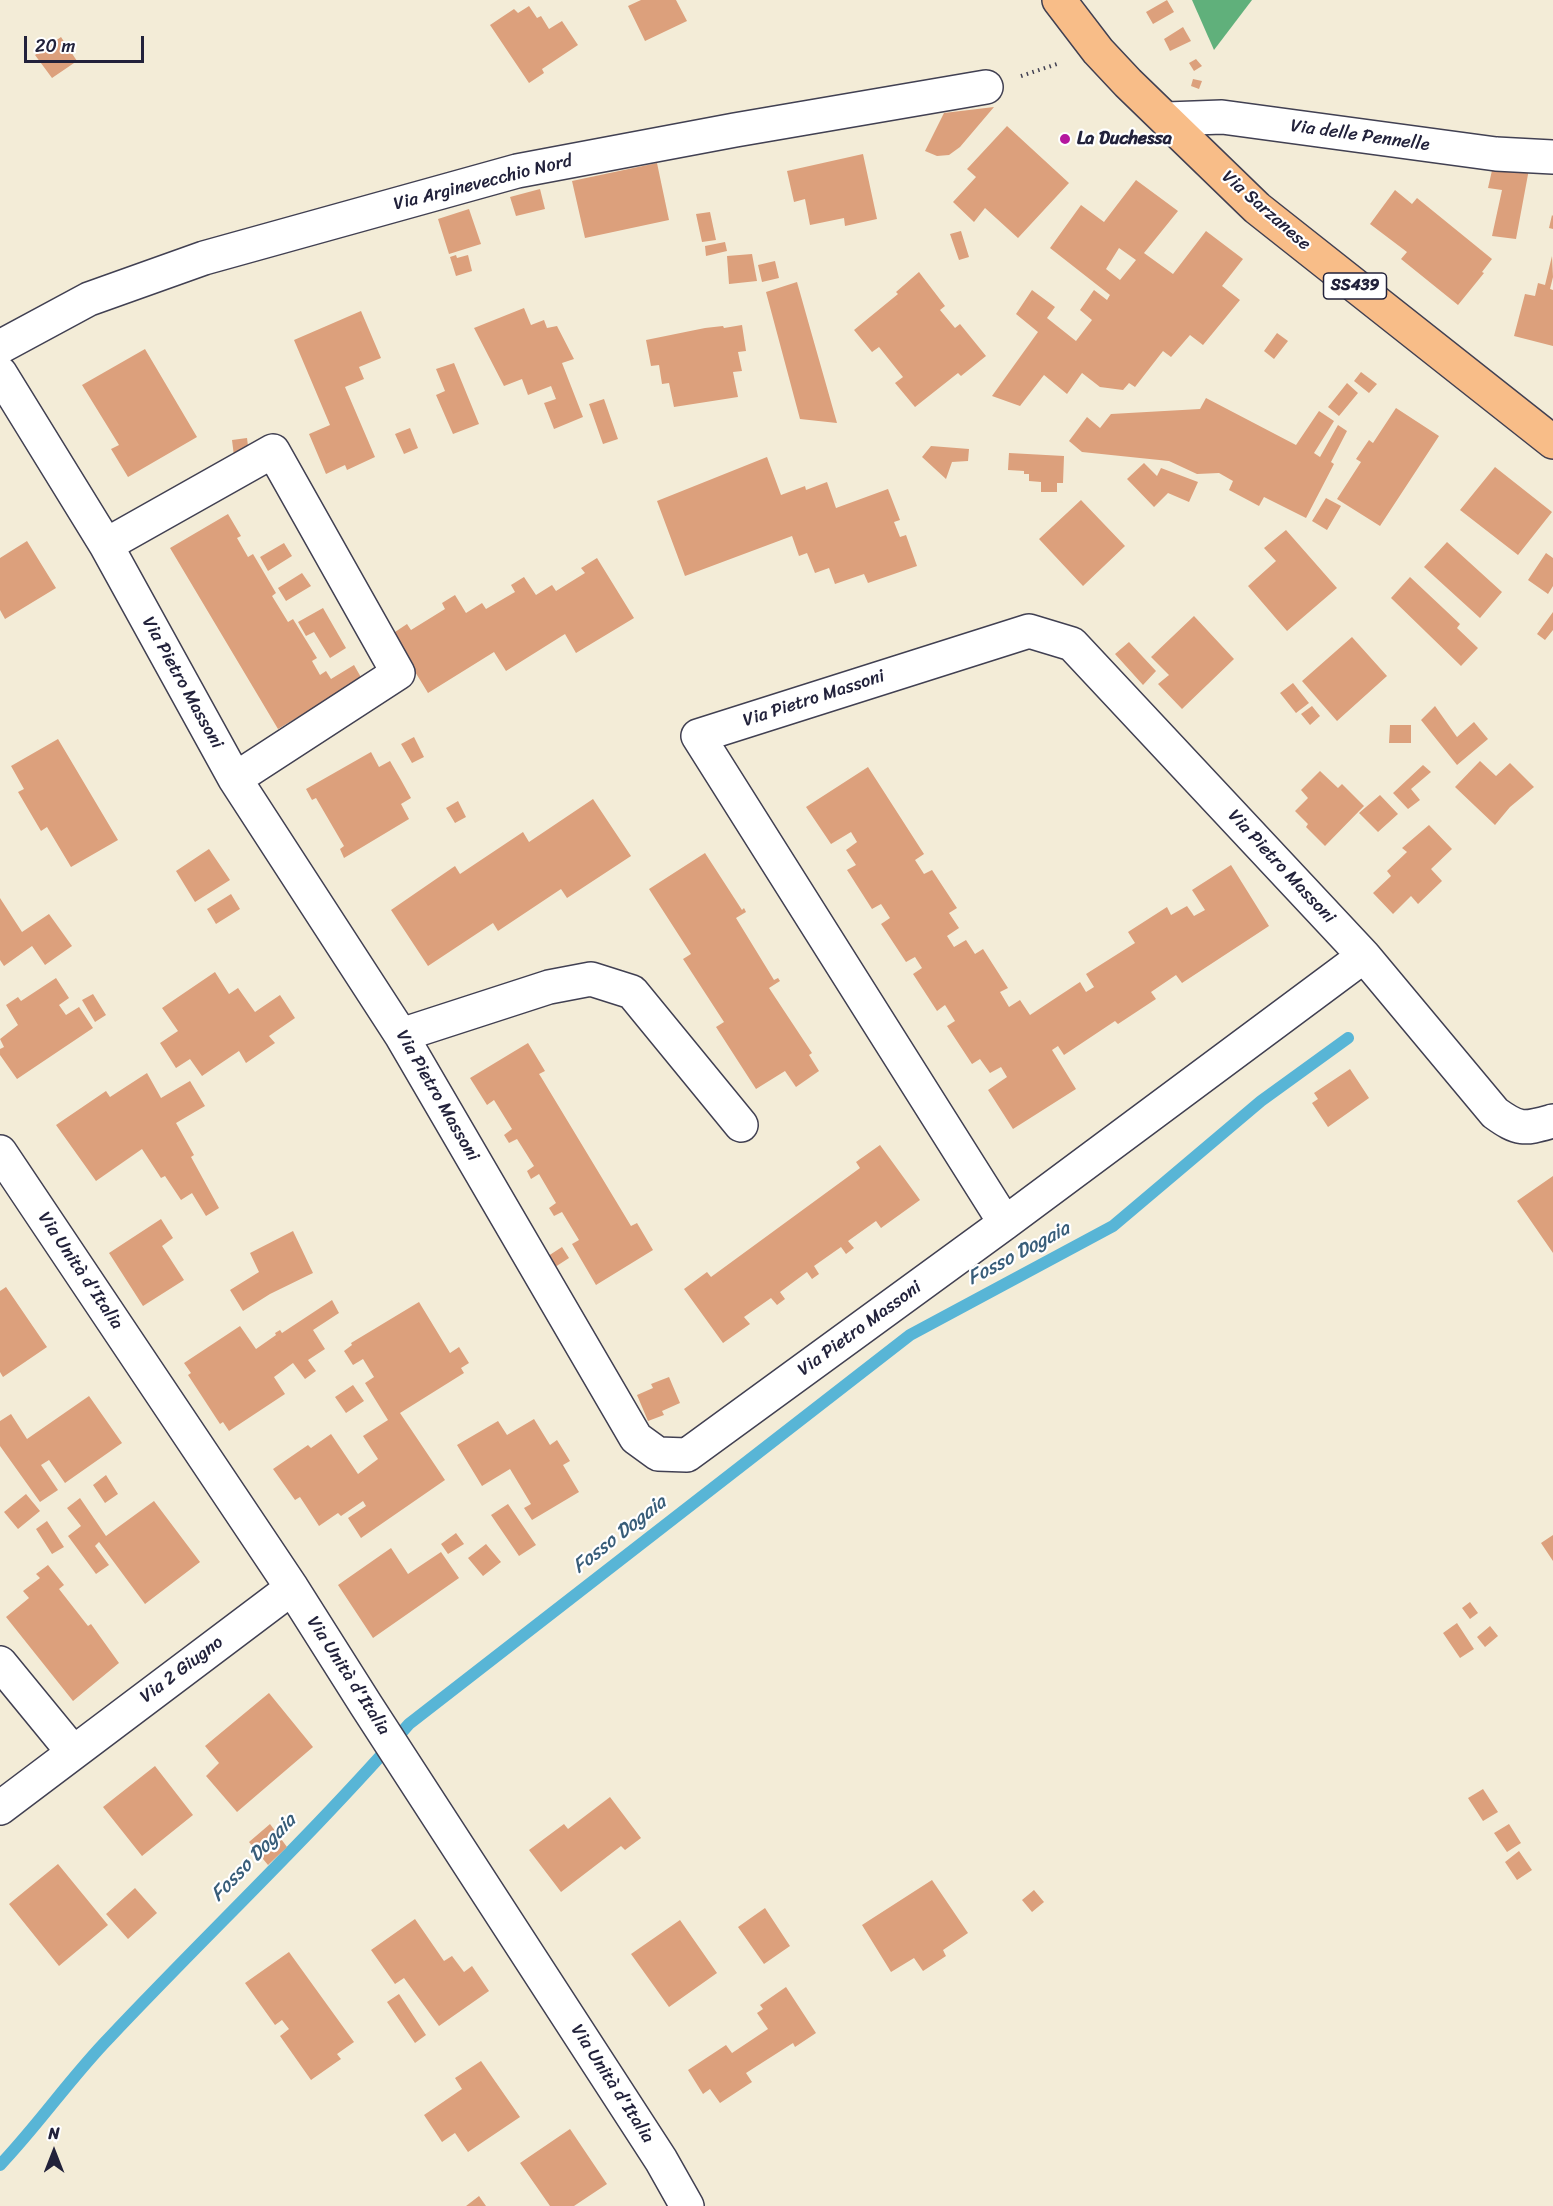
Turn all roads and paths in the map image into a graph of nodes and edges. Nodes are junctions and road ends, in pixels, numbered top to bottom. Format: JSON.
{"nodes":[{"id":1,"x":1059,"y":0,"type":"edge"},
{"id":2,"x":1098,"y":51,"type":"junction"},
{"id":3,"x":986,"y":87,"type":"joint"},
{"id":4,"x":1167,"y":119,"type":"junction"},
{"id":5,"x":1553,"y":157,"type":"edge"},
{"id":6,"x":0,"y":347,"type":"edge"},
{"id":7,"x":0,"y":373,"type":"edge"},
{"id":8,"x":1553,"y":442,"type":"edge"},
{"id":9,"x":106,"y":545,"type":"junction"},
{"id":10,"x":235,"y":779,"type":"junction"},
{"id":11,"x":1364,"y":956,"type":"junction"},
{"id":12,"x":401,"y":1035,"type":"junction"},
{"id":13,"x":1553,"y":1121,"type":"edge"},
{"id":14,"x":741,"y":1125,"type":"dead end"},
{"id":15,"x":0,"y":1152,"type":"edge"},
{"id":16,"x":1005,"y":1223,"type":"junction"},
{"id":17,"x":292,"y":1588,"type":"junction"},
{"id":18,"x":0,"y":1663,"type":"edge"},
{"id":19,"x":73,"y":1752,"type":"junction"},
{"id":20,"x":0,"y":1808,"type":"edge"},
{"id":21,"x":687,"y":2206,"type":"edge"}],
"edges":[{"from":1,"to":2,"type":"main road","name":"Via Sarzanese","number":"SS439"},
{"from":2,"to":3,"type":"path"},
{"from":2,"to":4,"type":"main road","name":"Via Sarzanese","number":"SS439"},
{"from":3,"to":6,"type":"street","name":"Via Arginevecchio Nord"},
{"from":4,"to":5,"type":"street","name":"Via delle Pennelle"},
{"from":4,"to":8,"type":"main road","name":"Via Sarzanese","number":"SS439"},
{"from":7,"to":9,"type":"street","name":"Via Pietro Massoni"},
{"from":9,"to":10,"type":"street","name":"Via Pietro Massoni"},
{"from":9,"to":10,"type":"street"},
{"from":10,"to":12,"type":"street","name":"Via Pietro Massoni"},
{"from":11,"to":13,"type":"street","name":"Via Pietro Massoni"},
{"from":11,"to":16,"type":"street","name":"Via Pietro Massoni"},
{"from":11,"to":16,"type":"street","name":"Via Pietro Massoni"},
{"from":12,"to":14,"type":"street"},
{"from":12,"to":16,"type":"street","name":"Via Pietro Massoni"},
{"from":15,"to":17,"type":"street","name":"Via Unità d'Italia"},
{"from":17,"to":19,"type":"street","name":"Via 2 Giugno"},
{"from":17,"to":21,"type":"street","name":"Via Unità d'Italia"},
{"from":18,"to":19,"type":"street"},
{"from":19,"to":20,"type":"street","name":"Via 2 Giugno"}]}
